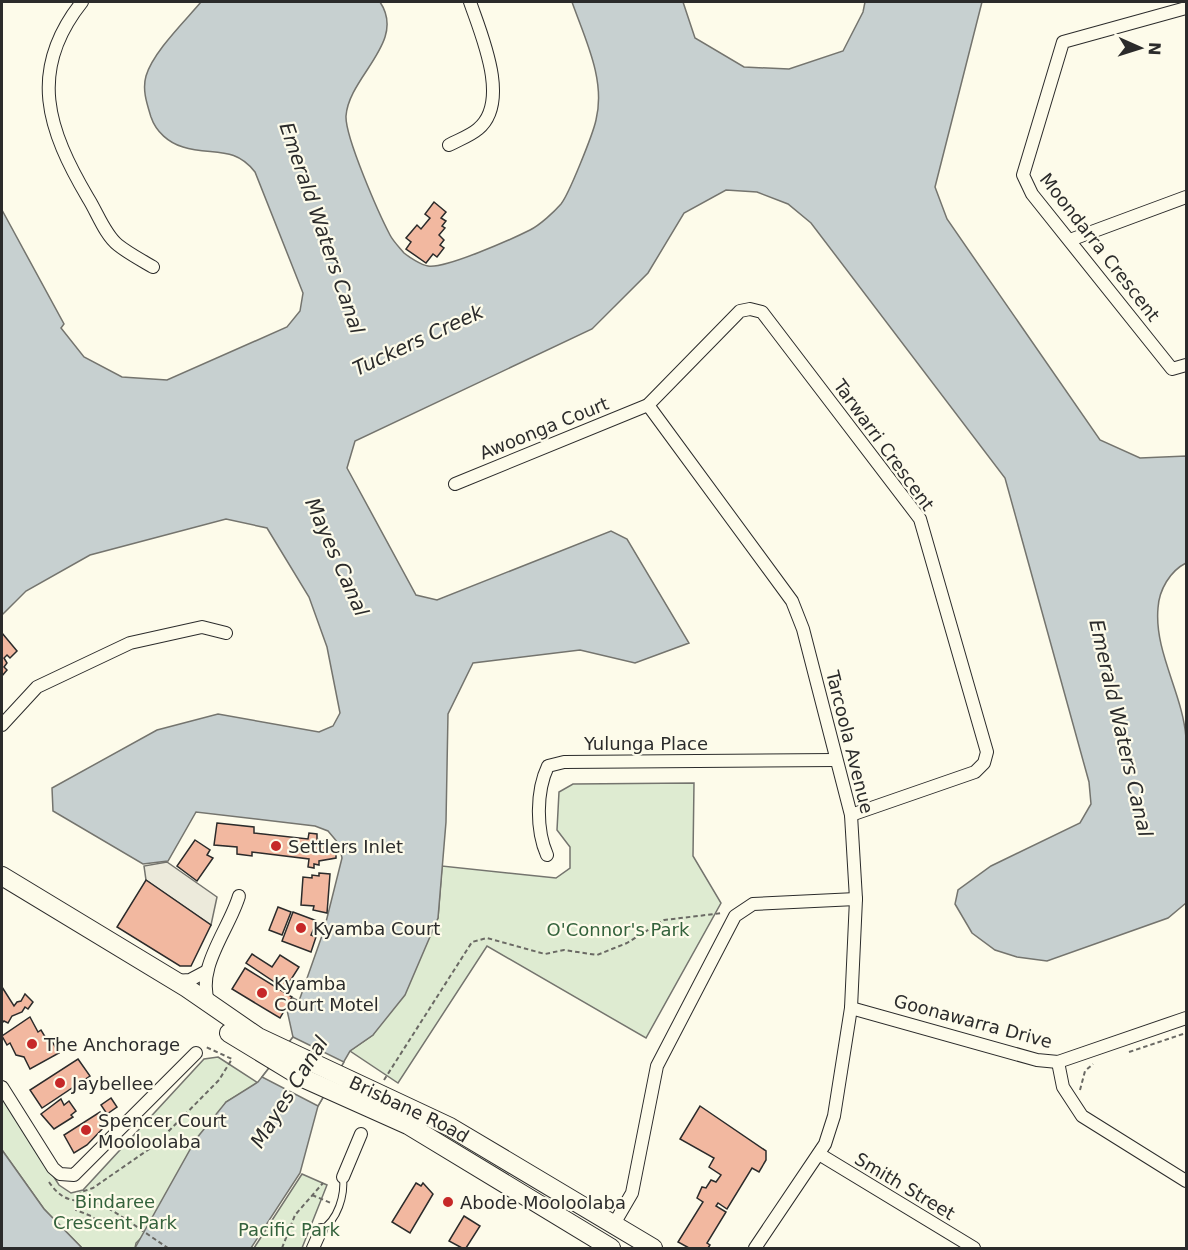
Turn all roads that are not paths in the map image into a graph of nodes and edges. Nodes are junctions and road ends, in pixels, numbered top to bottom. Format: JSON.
{"nodes":[{"id":1,"x":82,"y":2,"type":"edge"},
{"id":2,"x":470,"y":2,"type":"edge"},
{"id":3,"x":1186,"y":8,"type":"edge"},
{"id":4,"x":449,"y":145,"type":"dead end"},
{"id":5,"x":1186,"y":197,"type":"edge"},
{"id":6,"x":1070,"y":240,"type":"junction"},
{"id":7,"x":153,"y":267,"type":"dead end"},
{"id":8,"x":1186,"y":365,"type":"edge"},
{"id":9,"x":648,"y":405,"type":"junction"},
{"id":10,"x":454,"y":484,"type":"dead end"},
{"id":11,"x":226,"y":633,"type":"dead end"},
{"id":12,"x":2,"y":725,"type":"edge"},
{"id":13,"x":836,"y":760,"type":"junction"},
{"id":14,"x":851,"y":815,"type":"junction"},
{"id":15,"x":547,"y":855,"type":"dead end"},
{"id":16,"x":2,"y":876,"type":"edge"},
{"id":17,"x":239,"y":896,"type":"dead end"},
{"id":18,"x":856,"y":899,"type":"junction"},
{"id":19,"x":207,"y":971,"type":"junction"},
{"id":20,"x":167,"y":978,"type":"junction"},
{"id":21,"x":210,"y":1005,"type":"junction"},
{"id":22,"x":851,"y":1008,"type":"junction"},
{"id":23,"x":1186,"y":1018,"type":"edge"},
{"id":24,"x":200,"y":1050,"type":"road end"},
{"id":25,"x":275,"y":1054,"type":"junction"},
{"id":26,"x":1058,"y":1062,"type":"junction"},
{"id":27,"x":332,"y":1082,"type":"junction"},
{"id":28,"x":2,"y":1087,"type":"edge"},
{"id":29,"x":361,"y":1134,"type":"dead end"},
{"id":30,"x":819,"y":1154,"type":"junction"},
{"id":31,"x":343,"y":1176,"type":"joint"},
{"id":32,"x":1186,"y":1181,"type":"edge"},
{"id":33,"x":790,"y":1198,"type":"junction"},
{"id":34,"x":614,"y":1224,"type":"junction"},
{"id":35,"x":321,"y":1230,"type":"joint"},
{"id":36,"x":313,"y":1248,"type":"edge"},
{"id":37,"x":611,"y":1248,"type":"edge"},
{"id":38,"x":653,"y":1248,"type":"edge"},
{"id":39,"x":755,"y":1248,"type":"edge"},
{"id":40,"x":765,"y":1248,"type":"edge"},
{"id":41,"x":974,"y":1248,"type":"edge"}],
"edges":[{"from":1,"to":7,"type":"street"},
{"from":2,"to":4,"type":"street"},
{"from":3,"to":6,"type":"street","name":"Moondarra Crescent"},
{"from":5,"to":6,"type":"street"},
{"from":6,"to":8,"type":"street","name":"Moondarra Crescent"},
{"from":9,"to":10,"type":"street","name":"Awoonga Court"},
{"from":9,"to":13,"type":"street","name":"Tarcoola Avenue"},
{"from":9,"to":14,"type":"street","name":"Tarwarri Crescent"},
{"from":11,"to":12,"type":"street"},
{"from":13,"to":14,"type":"street","name":"Tarcoola Avenue"},
{"from":13,"to":15,"type":"street","name":"Yulunga Place"},
{"from":14,"to":18,"type":"street","name":"Tarcoola Avenue"},
{"from":16,"to":20,"type":"main road","name":"Brisbane Road"},
{"from":17,"to":19,"type":"street"},
{"from":18,"to":22,"type":"street","name":"Tarcoola Avenue"},
{"from":18,"to":34,"type":"street"},
{"from":19,"to":20,"type":"street"},
{"from":19,"to":21,"type":"street"},
{"from":20,"to":21,"type":"main road","name":"Brisbane Road"},
{"from":20,"to":25,"type":"main road","name":"Brisbane Road"},
{"from":21,"to":25,"type":"main road","name":"Brisbane Road"},
{"from":22,"to":26,"type":"street","name":"Goonawarra Drive"},
{"from":22,"to":30,"type":"street","name":"Tarcoola Avenue"},
{"from":23,"to":26,"type":"street","name":"Goonawarra Drive"},
{"from":24,"to":28,"type":"street"},
{"from":25,"to":27,"type":"main road","name":"Brisbane Road"},
{"from":26,"to":32,"type":"street"},
{"from":27,"to":34,"type":"main road","name":"Brisbane Road"},
{"from":27,"to":37,"type":"main road","name":"Brisbane Road"},
{"from":29,"to":31,"type":"street"},
{"from":30,"to":33,"type":"street","name":"Tarcoola Avenue"},
{"from":30,"to":41,"type":"street","name":"Smith Street"},
{"from":31,"to":35,"type":"lane"},
{"from":33,"to":39,"type":"street","name":"Tarcoola Avenue"},
{"from":33,"to":40,"type":"street","name":"Tarcoola Avenue"},
{"from":34,"to":38,"type":"main road","name":"Brisbane Road"},
{"from":35,"to":36,"type":"street"}]}
